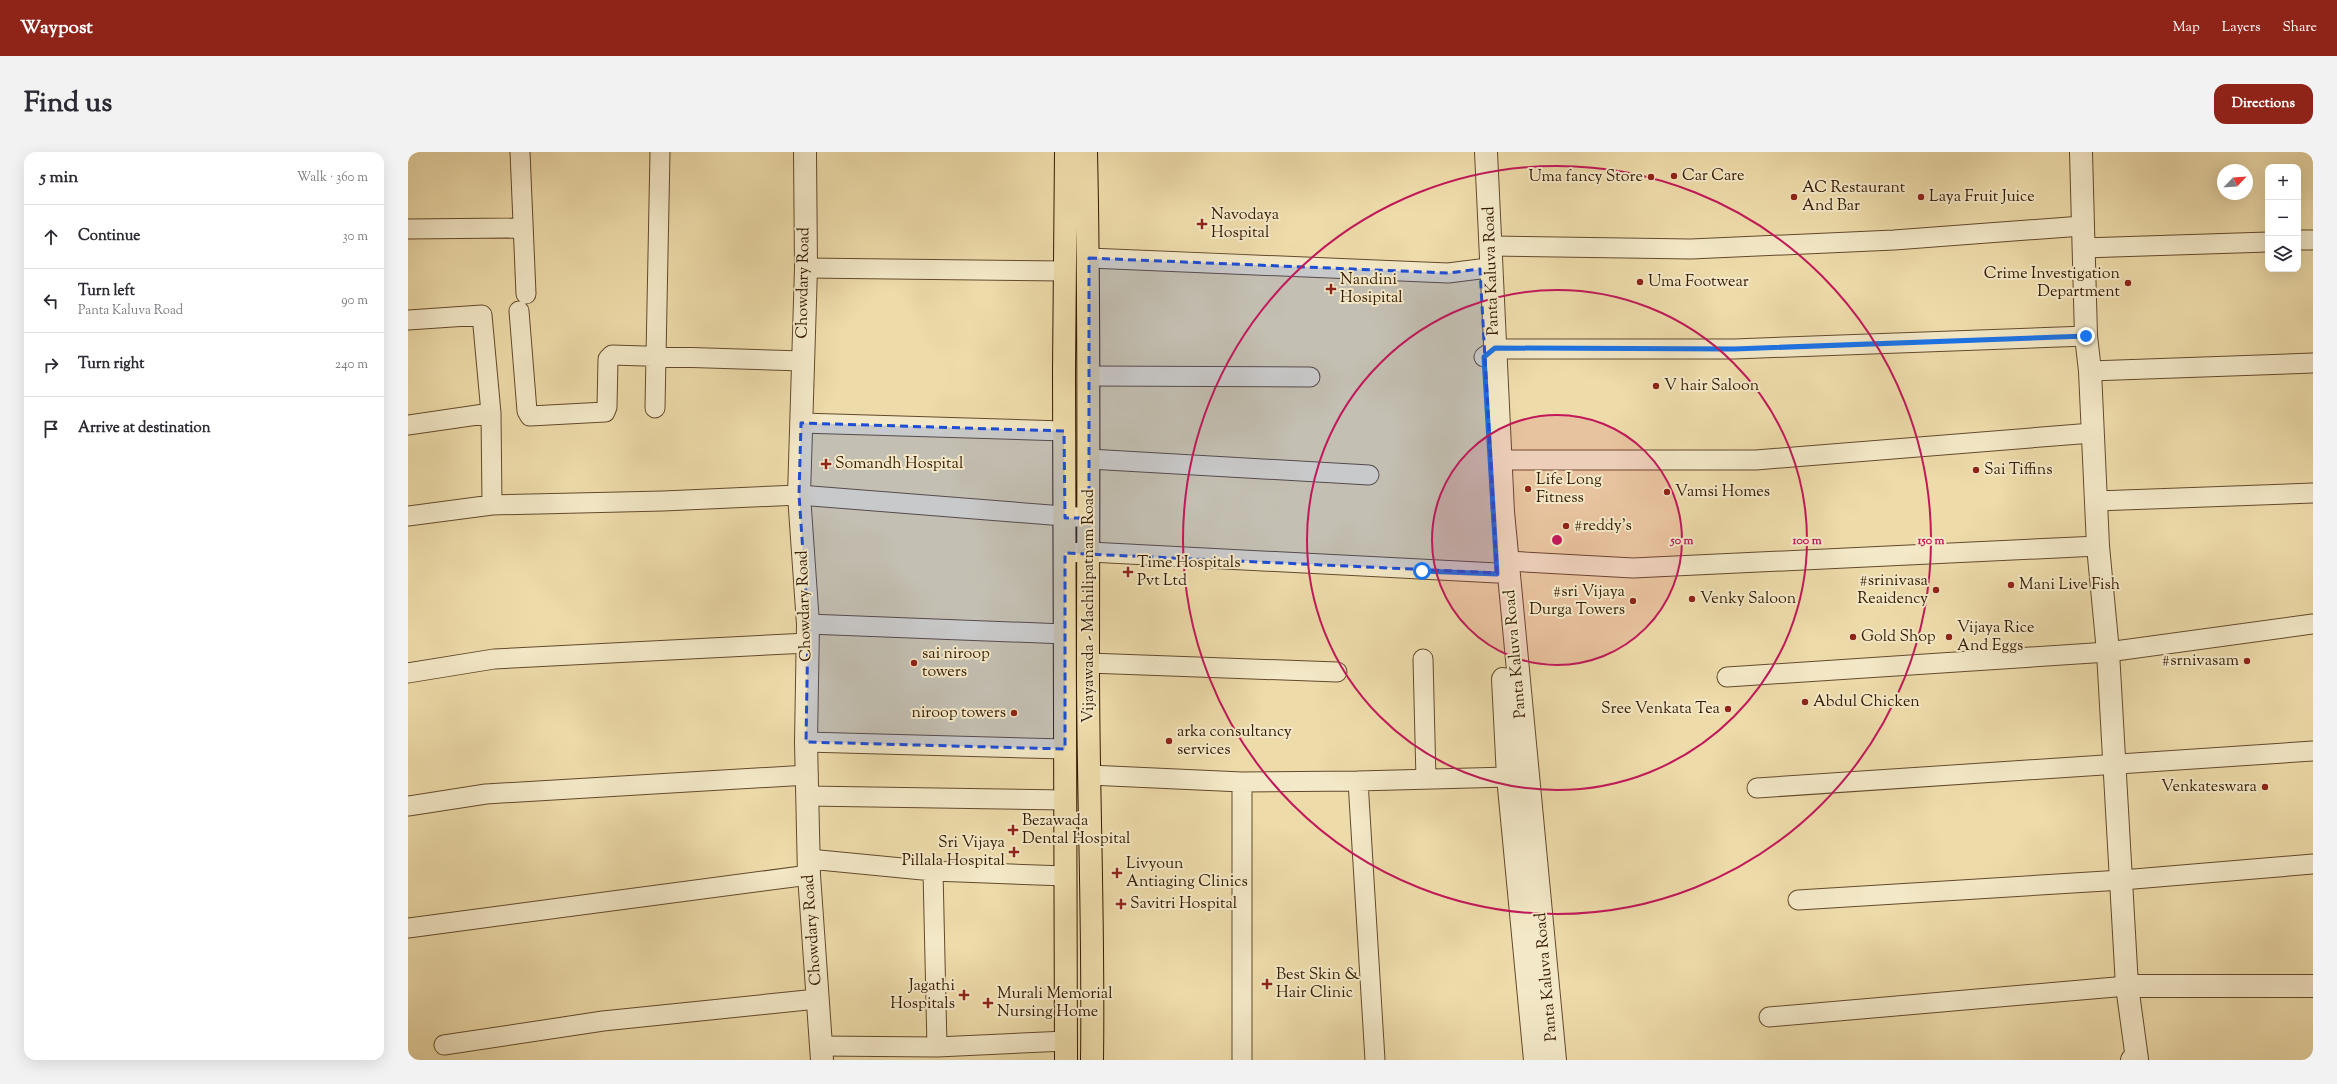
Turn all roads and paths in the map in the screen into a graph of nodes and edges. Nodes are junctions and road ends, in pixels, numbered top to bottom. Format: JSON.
{"nodes":[{"id":1,"x":520,"y":152,"type":"edge"},
{"id":2,"x":660,"y":152,"type":"edge"},
{"id":3,"x":805,"y":152,"type":"edge"},
{"id":4,"x":1066,"y":152,"type":"edge"},
{"id":5,"x":1086,"y":152,"type":"edge"},
{"id":6,"x":1479,"y":152,"type":"edge"},
{"id":7,"x":1486,"y":152,"type":"edge"},
{"id":8,"x":2081,"y":152,"type":"edge"},
{"id":9,"x":2082,"y":226,"type":"junction"},
{"id":10,"x":523,"y":228,"type":"junction"},
{"id":11,"x":408,"y":229,"type":"edge"},
{"id":12,"x":2301,"y":240,"type":"edge"},
{"id":13,"x":2313,"y":240,"type":"edge"},
{"id":14,"x":2265,"y":242,"type":"edge"},
{"id":15,"x":1492,"y":246,"type":"junction"},
{"id":16,"x":2083,"y":248,"type":"junction"},
{"id":17,"x":1089,"y":258,"type":"junction"},
{"id":18,"x":806,"y":268,"type":"junction"},
{"id":19,"x":1480,"y":269,"type":"junction"},
{"id":20,"x":1065,"y":271,"type":"junction"},
{"id":21,"x":526,"y":294,"type":"dead end"},
{"id":22,"x":519,"y":311,"type":"dead end"},
{"id":23,"x":408,"y":320,"type":"edge"},
{"id":24,"x":2086,"y":336,"type":"junction"},
{"id":25,"x":1490,"y":353,"type":"junction"},
{"id":26,"x":656,"y":356,"type":"junction"},
{"id":27,"x":803,"y":361,"type":"junction"},
{"id":28,"x":2313,"y":363,"type":"edge"},
{"id":29,"x":2090,"y":372,"type":"junction"},
{"id":30,"x":1088,"y":376,"type":"junction"},
{"id":31,"x":1310,"y":377,"type":"dead end"},
{"id":32,"x":655,"y":408,"type":"dead end"},
{"id":33,"x":491,"y":413,"type":"junction"},
{"id":34,"x":801,"y":423,"type":"junction"},
{"id":35,"x":408,"y":425,"type":"edge"},
{"id":36,"x":1064,"y":431,"type":"junction"},
{"id":37,"x":2092,"y":433,"type":"junction"},
{"id":38,"x":1089,"y":459,"type":"junction"},
{"id":39,"x":1501,"y":460,"type":"junction"},
{"id":40,"x":1369,"y":475,"type":"dead end"},
{"id":41,"x":2313,"y":493,"type":"edge"},
{"id":42,"x":799,"y":495,"type":"junction"},
{"id":43,"x":2096,"y":501,"type":"junction"},
{"id":44,"x":492,"y":505,"type":"junction"},
{"id":45,"x":408,"y":516,"type":"edge"},
{"id":46,"x":1065,"y":518,"type":"junction"},
{"id":47,"x":1089,"y":518,"type":"junction"},
{"id":48,"x":2098,"y":546,"type":"junction"},
{"id":49,"x":1090,"y":552,"type":"junction"},
{"id":50,"x":1065,"y":553,"type":"junction"},
{"id":51,"x":1502,"y":567,"type":"junction"},
{"id":52,"x":2313,"y":624,"type":"edge"},
{"id":53,"x":808,"y":633,"type":"junction"},
{"id":54,"x":1065,"y":634,"type":"junction"},
{"id":55,"x":2108,"y":652,"type":"junction"},
{"id":56,"x":1423,"y":659,"type":"dead end"},
{"id":57,"x":1088,"y":663,"type":"junction"},
{"id":58,"x":1337,"y":672,"type":"dead end"},
{"id":59,"x":408,"y":673,"type":"edge"},
{"id":60,"x":1727,"y":676,"type":"dead end"},
{"id":61,"x":806,"y":742,"type":"junction"},
{"id":62,"x":1065,"y":749,"type":"junction"},
{"id":63,"x":2313,"y":751,"type":"edge"},
{"id":64,"x":2115,"y":765,"type":"junction"},
{"id":65,"x":1090,"y":775,"type":"junction"},
{"id":66,"x":1508,"y":777,"type":"junction"},
{"id":67,"x":1426,"y":779,"type":"junction"},
{"id":68,"x":1242,"y":782,"type":"junction"},
{"id":69,"x":1358,"y":782,"type":"junction"},
{"id":70,"x":807,"y":786,"type":"junction"},
{"id":71,"x":1757,"y":788,"type":"dead end"},
{"id":72,"x":1065,"y":800,"type":"junction"},
{"id":73,"x":408,"y":806,"type":"edge"},
{"id":74,"x":2313,"y":864,"type":"edge"},
{"id":75,"x":809,"y":867,"type":"junction"},
{"id":76,"x":933,"y":871,"type":"junction"},
{"id":77,"x":1066,"y":876,"type":"junction"},
{"id":78,"x":2122,"y":880,"type":"junction"},
{"id":79,"x":1798,"y":900,"type":"dead end"},
{"id":80,"x":408,"y":928,"type":"edge"},
{"id":81,"x":2127,"y":986,"type":"junction"},
{"id":82,"x":2313,"y":986,"type":"edge"},
{"id":83,"x":817,"y":999,"type":"junction"},
{"id":84,"x":1769,"y":1017,"type":"dead end"},
{"id":85,"x":444,"y":1045,"type":"dead end"},
{"id":86,"x":937,"y":1048,"type":"junction"},
{"id":87,"x":1066,"y":1050,"type":"edge"},
{"id":88,"x":822,"y":1053,"type":"edge"},
{"id":89,"x":1092,"y":1060,"type":"edge"},
{"id":90,"x":1242,"y":1060,"type":"edge"},
{"id":91,"x":1375,"y":1060,"type":"edge"},
{"id":92,"x":1535,"y":1060,"type":"edge"},
{"id":93,"x":1555,"y":1060,"type":"edge"},
{"id":94,"x":2135,"y":1060,"type":"edge"}],
"edges":[{"from":1,"to":10,"type":"street"},
{"from":2,"to":26,"type":"street"},
{"from":3,"to":18,"type":"street","name":"Chowdary Road"},
{"from":4,"to":20,"type":"highway","name":"Vijayawada - Machilipatnam Road"},
{"from":5,"to":17,"type":"highway","name":"Vijayawada - Machilipatnam Road"},
{"from":6,"to":19,"type":"street","name":"Panta Kaluva Road"},
{"from":7,"to":15,"type":"street","name":"Panta Kaluva Road"},
{"from":8,"to":9,"type":"street"},
{"from":9,"to":15,"type":"street"},
{"from":9,"to":16,"type":"street"},
{"from":10,"to":11,"type":"street"},
{"from":10,"to":21,"type":"street"},
{"from":12,"to":13,"type":"street"},
{"from":14,"to":16,"type":"street"},
{"from":15,"to":25,"type":"street","name":"Panta Kaluva Road"},
{"from":16,"to":24,"type":"street"},
{"from":17,"to":19,"type":"street"},
{"from":17,"to":30,"type":"highway","name":"Vijayawada - Machilipatnam Road"},
{"from":18,"to":20,"type":"street"},
{"from":18,"to":27,"type":"street","name":"Chowdary Road"},
{"from":19,"to":25,"type":"street","name":"Panta Kaluva Road"},
{"from":20,"to":36,"type":"highway","name":"Vijayawada - Machilipatnam Road"},
{"from":22,"to":26,"type":"street"},
{"from":23,"to":33,"type":"street"},
{"from":24,"to":25,"type":"street"},
{"from":24,"to":29,"type":"street"},
{"from":25,"to":39,"type":"street","name":"Panta Kaluva Road"},
{"from":25,"to":51,"type":"street","name":"Panta Kaluva Road"},
{"from":26,"to":27,"type":"street"},
{"from":26,"to":32,"type":"street"},
{"from":27,"to":34,"type":"street","name":"Chowdary Road"},
{"from":28,"to":29,"type":"street"},
{"from":29,"to":37,"type":"street"},
{"from":30,"to":31,"type":"street"},
{"from":30,"to":38,"type":"highway","name":"Vijayawada - Machilipatnam Road"},
{"from":33,"to":35,"type":"street"},
{"from":33,"to":44,"type":"street"},
{"from":34,"to":36,"type":"street"},
{"from":34,"to":42,"type":"street","name":"Chowdary Road"},
{"from":36,"to":46,"type":"highway","name":"Vijayawada - Machilipatnam Road"},
{"from":37,"to":39,"type":"street"},
{"from":37,"to":43,"type":"street"},
{"from":38,"to":40,"type":"street"},
{"from":38,"to":47,"type":"highway","name":"Vijayawada - Machilipatnam Road"},
{"from":39,"to":51,"type":"street","name":"Panta Kaluva Road"},
{"from":41,"to":43,"type":"street"},
{"from":42,"to":44,"type":"street"},
{"from":42,"to":46,"type":"street"},
{"from":42,"to":53,"type":"street","name":"Chowdary Road"},
{"from":43,"to":48,"type":"street"},
{"from":44,"to":45,"type":"street"},
{"from":46,"to":47,"type":"street"},
{"from":46,"to":50,"type":"highway","name":"Vijayawada - Machilipatnam Road"},
{"from":47,"to":49,"type":"highway","name":"Vijayawada - Machilipatnam Road"},
{"from":48,"to":51,"type":"street"},
{"from":48,"to":55,"type":"street"},
{"from":49,"to":50,"type":"street"},
{"from":49,"to":51,"type":"street"},
{"from":49,"to":57,"type":"highway","name":"Vijayawada - Machilipatnam Road"},
{"from":50,"to":54,"type":"highway","name":"Vijayawada - Machilipatnam Road"},
{"from":51,"to":66,"type":"street","name":"Panta Kaluva Road"},
{"from":51,"to":93,"type":"street","name":"Panta Kaluva Road"},
{"from":52,"to":55,"type":"street"},
{"from":53,"to":54,"type":"street"},
{"from":53,"to":59,"type":"street"},
{"from":53,"to":61,"type":"street","name":"Chowdary Road"},
{"from":54,"to":62,"type":"highway","name":"Vijayawada - Machilipatnam Road"},
{"from":55,"to":60,"type":"street"},
{"from":55,"to":64,"type":"street"},
{"from":56,"to":67,"type":"street"},
{"from":57,"to":58,"type":"street"},
{"from":57,"to":65,"type":"highway","name":"Vijayawada - Machilipatnam Road"},
{"from":61,"to":62,"type":"street"},
{"from":61,"to":70,"type":"street","name":"Chowdary Road"},
{"from":62,"to":72,"type":"highway","name":"Vijayawada - Machilipatnam Road"},
{"from":63,"to":64,"type":"street"},
{"from":64,"to":71,"type":"street"},
{"from":64,"to":78,"type":"street"},
{"from":65,"to":68,"type":"street"},
{"from":65,"to":89,"type":"highway","name":"Vijayawada - Machilipatnam Road"},
{"from":66,"to":67,"type":"street"},
{"from":66,"to":92,"type":"street","name":"Panta Kaluva Road"},
{"from":67,"to":69,"type":"street"},
{"from":68,"to":69,"type":"street"},
{"from":68,"to":90,"type":"street"},
{"from":69,"to":91,"type":"street"},
{"from":70,"to":72,"type":"street"},
{"from":70,"to":73,"type":"street"},
{"from":70,"to":75,"type":"street","name":"Chowdary Road"},
{"from":72,"to":77,"type":"highway","name":"Vijayawada - Machilipatnam Road"},
{"from":74,"to":78,"type":"street"},
{"from":75,"to":76,"type":"street"},
{"from":75,"to":80,"type":"street"},
{"from":75,"to":83,"type":"street","name":"Chowdary Road"},
{"from":76,"to":77,"type":"street"},
{"from":76,"to":86,"type":"street"},
{"from":77,"to":87,"type":"highway","name":"Vijayawada - Machilipatnam Road"},
{"from":78,"to":79,"type":"street"},
{"from":78,"to":81,"type":"street"},
{"from":81,"to":82,"type":"street"},
{"from":81,"to":84,"type":"street"},
{"from":81,"to":94,"type":"street"},
{"from":83,"to":85,"type":"street"},
{"from":83,"to":88,"type":"street","name":"Chowdary Road"},
{"from":86,"to":87,"type":"street"},
{"from":86,"to":88,"type":"street"}]}
